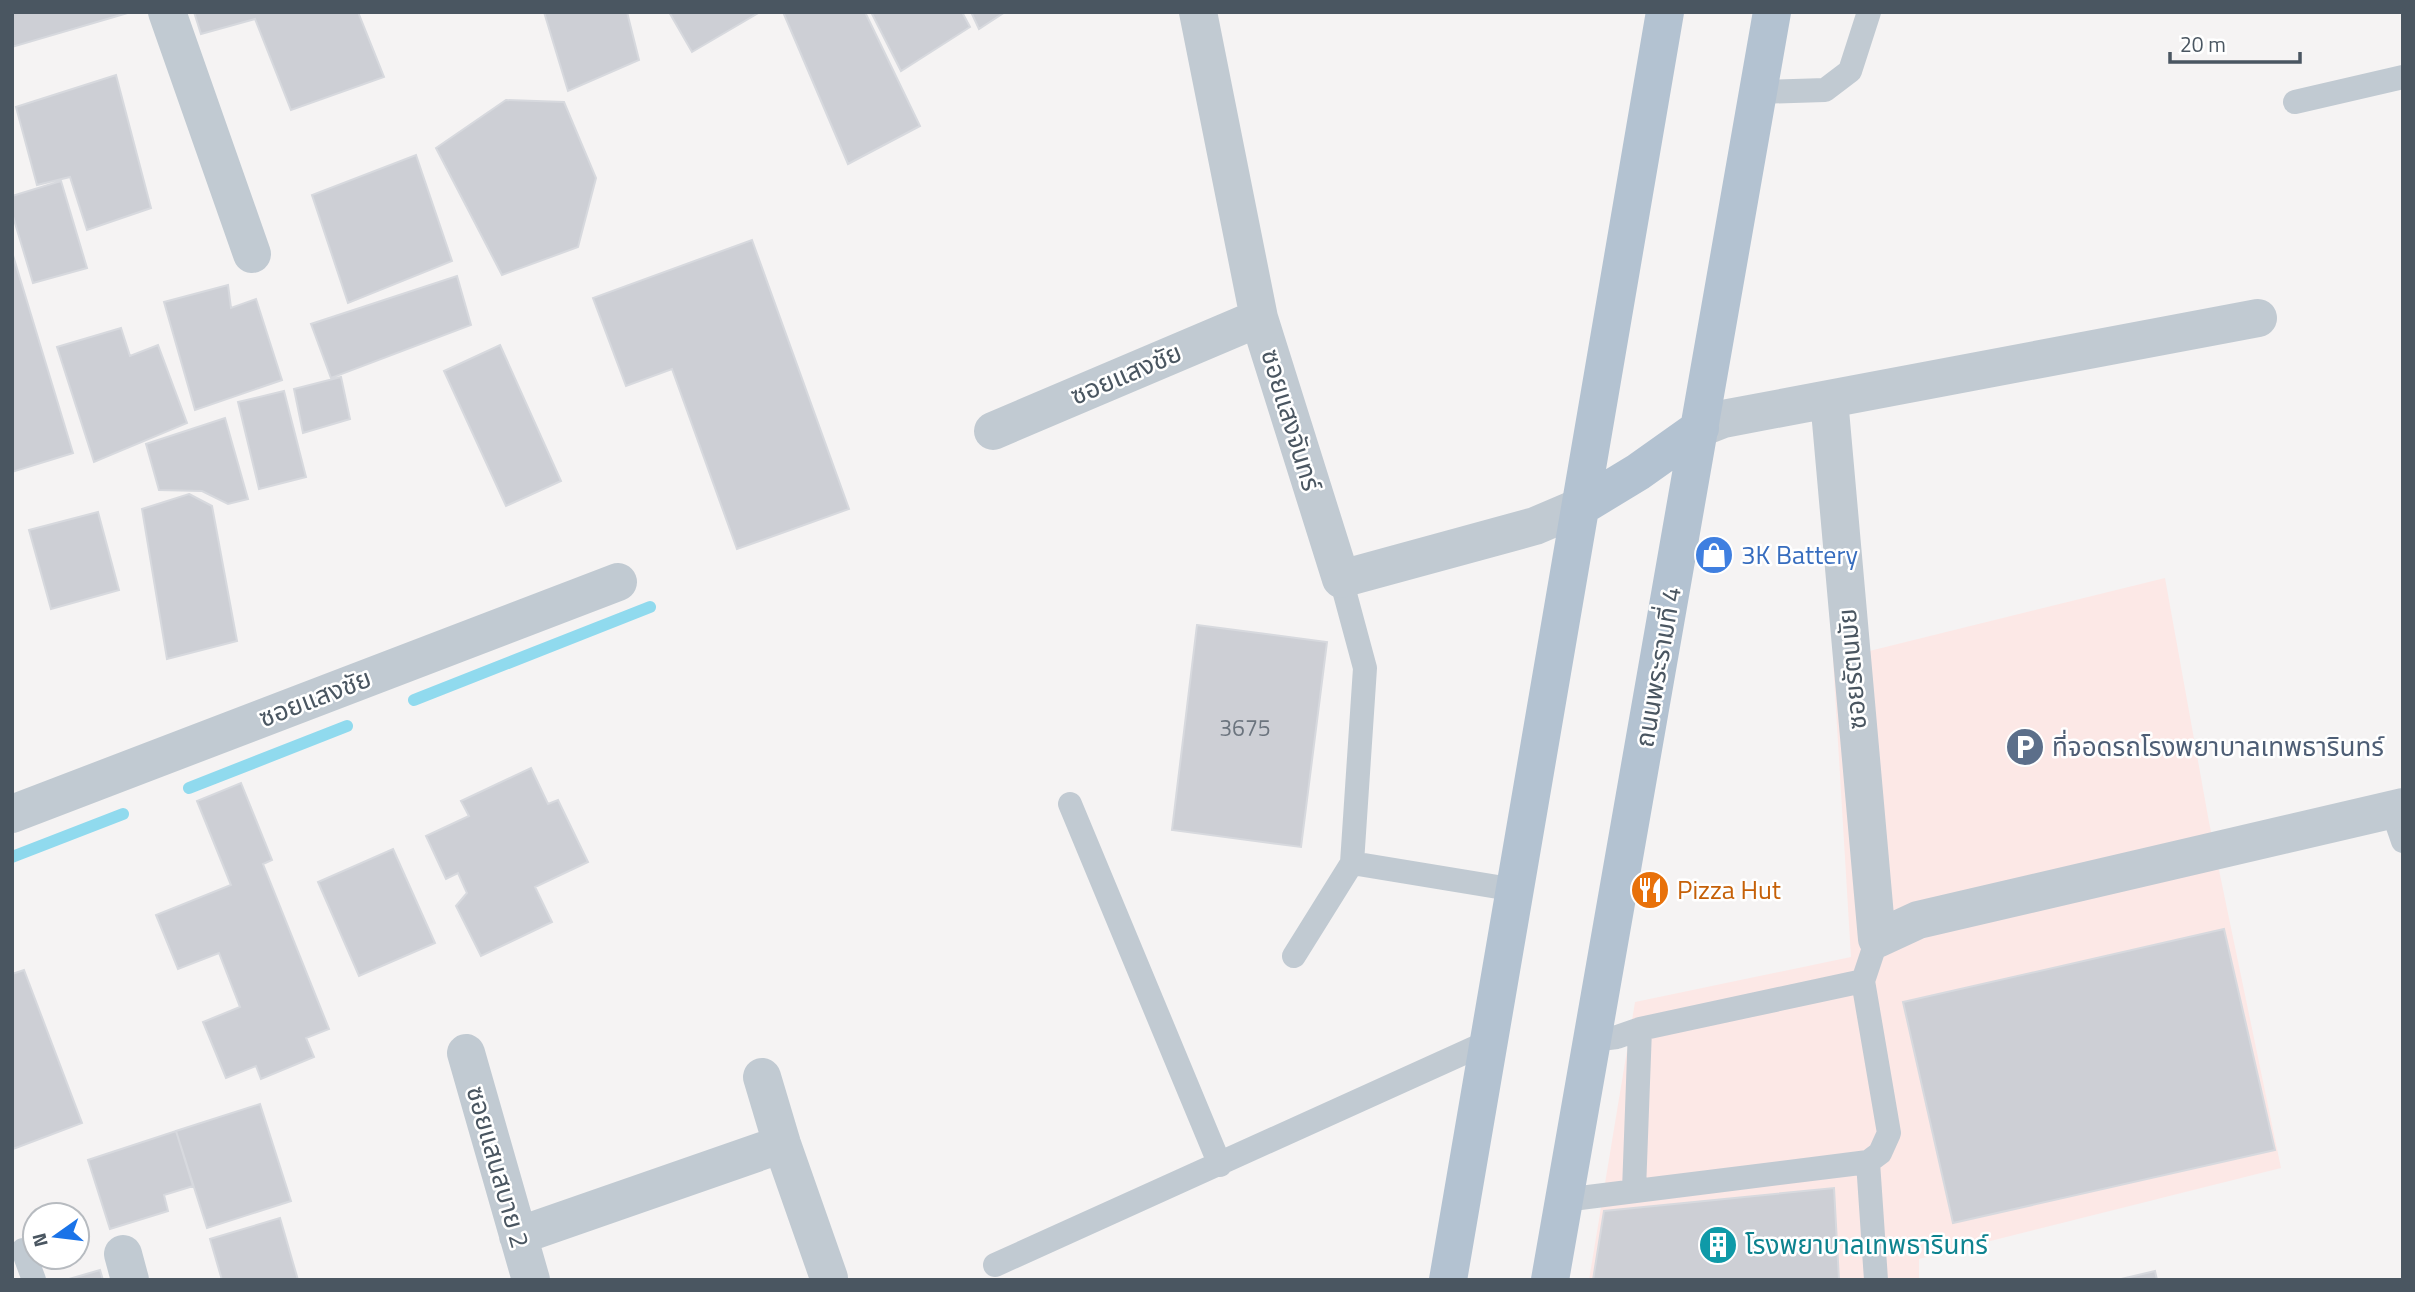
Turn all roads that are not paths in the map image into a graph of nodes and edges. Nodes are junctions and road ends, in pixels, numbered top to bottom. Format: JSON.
{"nodes":[{"id":1,"x":167,"y":12,"type":"edge"},
{"id":2,"x":1198,"y":12,"type":"edge"},
{"id":3,"x":1665,"y":12,"type":"edge"},
{"id":4,"x":1772,"y":12,"type":"edge"},
{"id":5,"x":1869,"y":12,"type":"edge"},
{"id":6,"x":2403,"y":77,"type":"edge"},
{"id":7,"x":1759,"y":92,"type":"junction"},
{"id":8,"x":2295,"y":103,"type":"dead end"},
{"id":9,"x":252,"y":254,"type":"dead end"},
{"id":10,"x":1259,"y":318,"type":"junction"},
{"id":11,"x":2258,"y":318,"type":"dead end"},
{"id":12,"x":1829,"y":399,"type":"junction"},
{"id":13,"x":1700,"y":428,"type":"junction"},
{"id":14,"x":993,"y":431,"type":"dead end"},
{"id":15,"x":1582,"y":506,"type":"junction"},
{"id":16,"x":1341,"y":579,"type":"junction"},
{"id":17,"x":618,"y":582,"type":"dead end"},
{"id":18,"x":1070,"y":804,"type":"dead end"},
{"id":19,"x":12,"y":814,"type":"edge"},
{"id":20,"x":2399,"y":819,"type":"edge"},
{"id":21,"x":1352,"y":863,"type":"junction"},
{"id":22,"x":1516,"y":890,"type":"junction"},
{"id":23,"x":1877,"y":939,"type":"junction"},
{"id":24,"x":1294,"y":956,"type":"dead end"},
{"id":25,"x":1863,"y":981,"type":"junction"},
{"id":26,"x":1640,"y":1029,"type":"junction"},
{"id":27,"x":1592,"y":1040,"type":"junction"},
{"id":28,"x":1490,"y":1041,"type":"junction"},
{"id":29,"x":466,"y":1053,"type":"dead end"},
{"id":30,"x":762,"y":1077,"type":"dead end"},
{"id":31,"x":782,"y":1144,"type":"junction"},
{"id":32,"x":1868,"y":1162,"type":"junction"},
{"id":33,"x":1220,"y":1165,"type":"junction"},
{"id":34,"x":1634,"y":1190,"type":"junction"},
{"id":35,"x":1564,"y":1200,"type":"junction"},
{"id":36,"x":518,"y":1236,"type":"junction"},
{"id":37,"x":995,"y":1265,"type":"dead end"},
{"id":38,"x":829,"y":1278,"type":"edge"},
{"id":39,"x":531,"y":1280,"type":"edge"},
{"id":40,"x":1448,"y":1280,"type":"edge"},
{"id":41,"x":1550,"y":1280,"type":"edge"},
{"id":42,"x":1876,"y":1280,"type":"edge"}],
"edges":[{"from":1,"to":9,"type":"street"},
{"from":2,"to":10,"type":"street","name":"ซอยแสงจันทร์"},
{"from":3,"to":15,"type":"main road"},
{"from":4,"to":7,"type":"main road","name":"ถนนพระรามที่ 4"},
{"from":5,"to":7,"type":"lane"},
{"from":6,"to":8,"type":"lane"},
{"from":7,"to":13,"type":"main road","name":"ถนนพระรามที่ 4"},
{"from":10,"to":14,"type":"street","name":"ซอยแสงชัย"},
{"from":10,"to":16,"type":"street","name":"ซอยแสงจันทร์"},
{"from":11,"to":12,"type":"street"},
{"from":12,"to":13,"type":"street"},
{"from":12,"to":23,"type":"street","name":"ซอยรัตนมัย"},
{"from":13,"to":15,"type":"main road"},
{"from":13,"to":27,"type":"main road","name":"ถนนพระรามที่ 4"},
{"from":15,"to":16,"type":"street"},
{"from":15,"to":22,"type":"main road"},
{"from":16,"to":21,"type":"lane"},
{"from":17,"to":19,"type":"street","name":"ซอยแสงชัย"},
{"from":18,"to":33,"type":"lane"},
{"from":20,"to":23,"type":"street"},
{"from":21,"to":22,"type":"lane"},
{"from":21,"to":24,"type":"lane"},
{"from":22,"to":28,"type":"main road"},
{"from":23,"to":25,"type":"lane"},
{"from":25,"to":26,"type":"lane"},
{"from":25,"to":32,"type":"lane"},
{"from":26,"to":27,"type":"lane"},
{"from":26,"to":34,"type":"lane"},
{"from":27,"to":35,"type":"main road","name":"ถนนพระรามที่ 4"},
{"from":28,"to":33,"type":"lane"},
{"from":28,"to":40,"type":"main road"},
{"from":29,"to":36,"type":"street","name":"ซอยแสนสบาย 2"},
{"from":30,"to":31,"type":"street"},
{"from":31,"to":36,"type":"street"},
{"from":31,"to":38,"type":"street"},
{"from":32,"to":34,"type":"lane"},
{"from":32,"to":42,"type":"lane"},
{"from":33,"to":37,"type":"lane"},
{"from":34,"to":35,"type":"lane"},
{"from":35,"to":41,"type":"main road","name":"ถนนพระรามที่ 4"},
{"from":36,"to":39,"type":"street","name":"ซอยแสนสบาย 2"}]}
